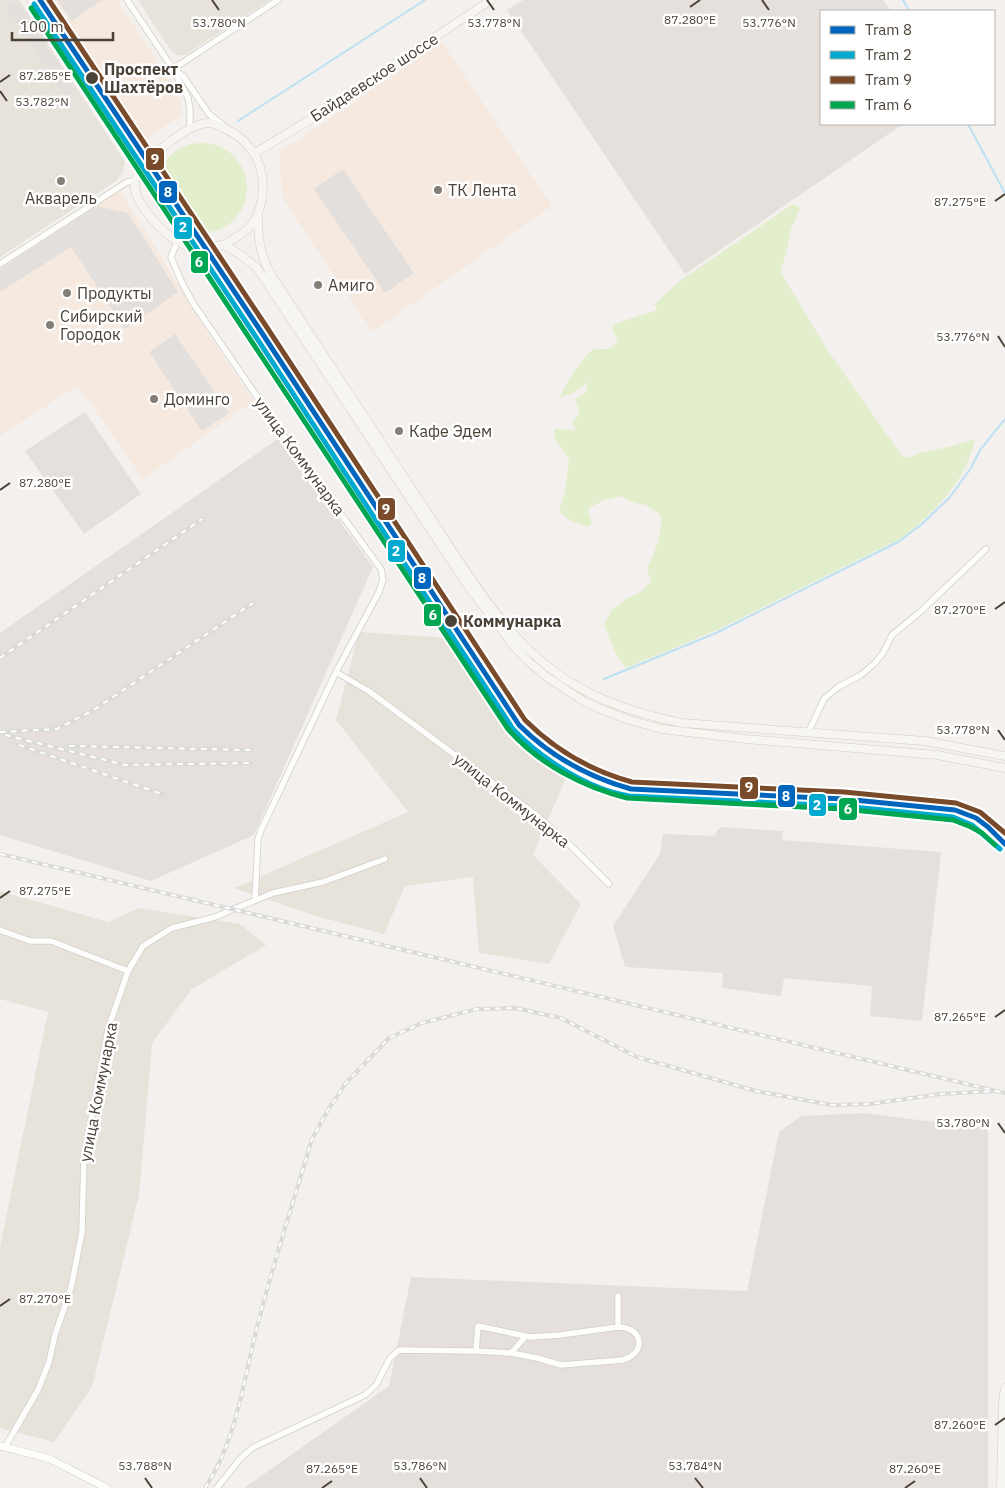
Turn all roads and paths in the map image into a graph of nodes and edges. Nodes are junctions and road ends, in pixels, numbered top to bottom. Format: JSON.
{"nodes":[{"id":1,"x":32,"y":0,"type":"edge"},
{"id":2,"x":127,"y":0,"type":"edge"},
{"id":3,"x":278,"y":0,"type":"edge"},
{"id":4,"x":491,"y":0,"type":"edge"},
{"id":5,"x":172,"y":69,"type":"junction"},
{"id":6,"x":190,"y":129,"type":"junction"},
{"id":7,"x":230,"y":130,"type":"junction"},
{"id":8,"x":255,"y":153,"type":"junction"},
{"id":9,"x":144,"y":167,"type":"junction"},
{"id":10,"x":136,"y":180,"type":"junction"},
{"id":11,"x":258,"y":218,"type":"junction"},
{"id":12,"x":177,"y":242,"type":"junction"},
{"id":13,"x":223,"y":245,"type":"junction"},
{"id":14,"x":0,"y":264,"type":"edge"},
{"id":15,"x":986,"y":549,"type":"dead end"},
{"id":16,"x":336,"y":672,"type":"junction"},
{"id":17,"x":808,"y":733,"type":"junction"},
{"id":18,"x":1005,"y":756,"type":"edge"},
{"id":19,"x":1005,"y":768,"type":"edge"},
{"id":20,"x":385,"y":859,"type":"dead end"},
{"id":21,"x":609,"y":884,"type":"dead end"},
{"id":22,"x":255,"y":900,"type":"junction"},
{"id":23,"x":0,"y":930,"type":"edge"},
{"id":24,"x":128,"y":971,"type":"junction"},
{"id":25,"x":618,"y":1296,"type":"dead end"},
{"id":26,"x":618,"y":1327,"type":"junction"},
{"id":27,"x":526,"y":1336,"type":"junction"},
{"id":28,"x":476,"y":1352,"type":"junction"},
{"id":29,"x":511,"y":1353,"type":"junction"},
{"id":30,"x":1005,"y":1388,"type":"edge"},
{"id":31,"x":2,"y":1446,"type":"edge"},
{"id":32,"x":108,"y":1488,"type":"edge"},
{"id":33,"x":217,"y":1488,"type":"edge"},
{"id":34,"x":1002,"y":1488,"type":"edge"}],
"edges":[{"from":1,"to":9,"type":"main road"},
{"from":2,"to":5,"type":"street"},
{"from":3,"to":5,"type":"street"},
{"from":4,"to":8,"type":"main road","name":"Байдаевское шоссе"},
{"from":5,"to":6,"type":"street"},
{"from":5,"to":7,"type":"street"},
{"from":6,"to":7,"type":"main road"},
{"from":6,"to":9,"type":"main road"},
{"from":7,"to":8,"type":"main road"},
{"from":8,"to":11,"type":"main road"},
{"from":9,"to":10,"type":"main road"},
{"from":10,"to":12,"type":"main road"},
{"from":10,"to":14,"type":"street"},
{"from":11,"to":13,"type":"main road"},
{"from":11,"to":17,"type":"main road"},
{"from":12,"to":13,"type":"main road"},
{"from":12,"to":16,"type":"street","name":"улица Коммунарка"},
{"from":13,"to":19,"type":"main road"},
{"from":15,"to":17,"type":"street"},
{"from":16,"to":21,"type":"street","name":"улица Коммунарка"},
{"from":16,"to":22,"type":"street","name":"улица Коммунарка"},
{"from":17,"to":18,"type":"main road"},
{"from":20,"to":22,"type":"street"},
{"from":22,"to":24,"type":"street","name":"улица Коммунарка"},
{"from":23,"to":24,"type":"street"},
{"from":24,"to":31,"type":"street","name":"улица Коммунарка"},
{"from":25,"to":26,"type":"street"},
{"from":26,"to":27,"type":"street"},
{"from":26,"to":29,"type":"street"},
{"from":27,"to":28,"type":"street"},
{"from":27,"to":29,"type":"street"},
{"from":28,"to":29,"type":"street"},
{"from":28,"to":33,"type":"street"},
{"from":30,"to":34,"type":"main road"},
{"from":31,"to":32,"type":"street"}]}
